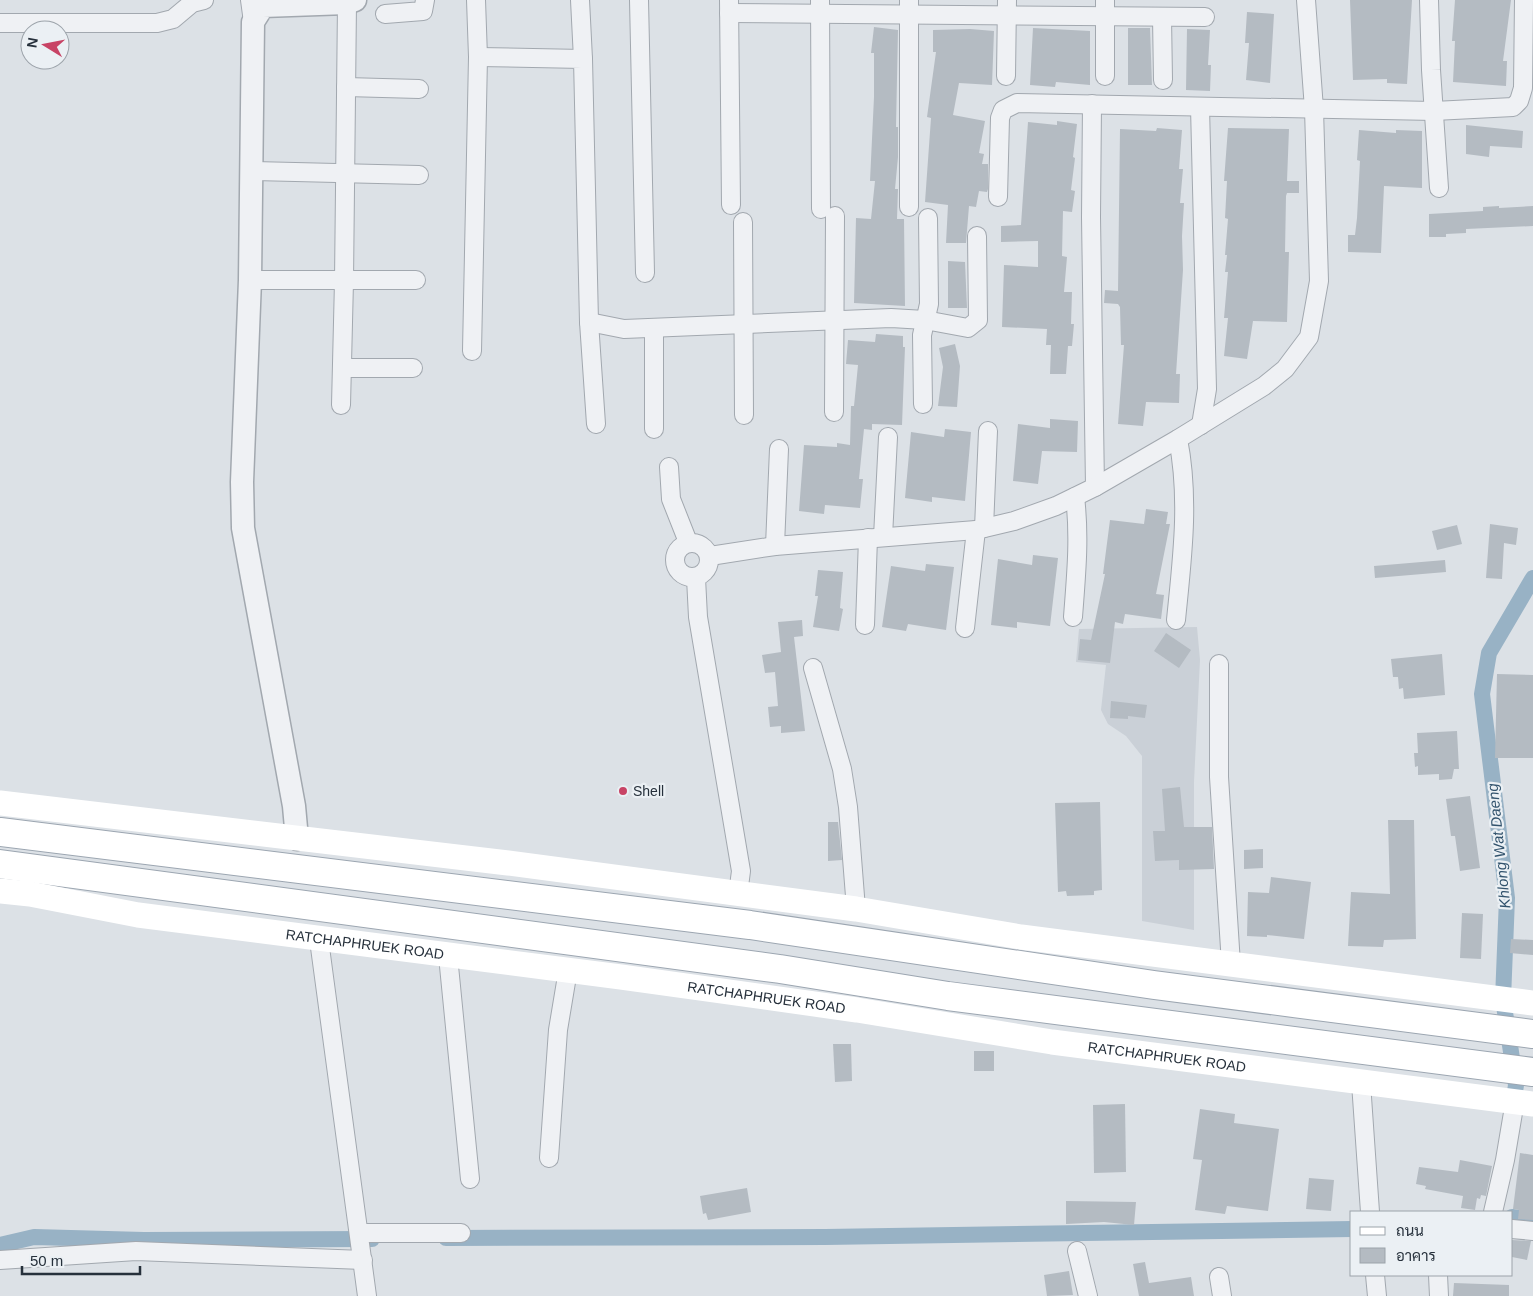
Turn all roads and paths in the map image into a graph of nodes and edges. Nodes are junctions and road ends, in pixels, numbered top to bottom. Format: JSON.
{"nodes":[{"id":1,"x":204,"y":0,"type":"edge"},
{"id":2,"x":425,"y":0,"type":"edge"},
{"id":3,"x":476,"y":0,"type":"edge"},
{"id":4,"x":580,"y":0,"type":"edge"},
{"id":5,"x":640,"y":0,"type":"edge"},
{"id":6,"x":1306,"y":0,"type":"edge"},
{"id":7,"x":1429,"y":0,"type":"edge"},
{"id":8,"x":1524,"y":0,"type":"edge"},
{"id":9,"x":351,"y":2,"type":"edge"},
{"id":10,"x":258,"y":7,"type":"edge"},
{"id":11,"x":729,"y":7,"type":"edge"},
{"id":12,"x":909,"y":7,"type":"edge"},
{"id":13,"x":820,"y":8,"type":"edge"},
{"id":14,"x":1007,"y":8,"type":"edge"},
{"id":15,"x":1105,"y":8,"type":"edge"},
{"id":16,"x":385,"y":14,"type":"dead end"},
{"id":17,"x":1162,"y":16,"type":"junction"},
{"id":18,"x":1205,"y":17,"type":"dead end"},
{"id":19,"x":0,"y":23,"type":"edge"},
{"id":20,"x":478,"y":57,"type":"junction"},
{"id":21,"x":583,"y":59,"type":"junction"},
{"id":22,"x":1006,"y":76,"type":"dead end"},
{"id":23,"x":1105,"y":76,"type":"dead end"},
{"id":24,"x":1163,"y":80,"type":"dead end"},
{"id":25,"x":346,"y":87,"type":"junction"},
{"id":26,"x":419,"y":89,"type":"dead end"},
{"id":27,"x":1092,"y":104,"type":"junction"},
{"id":28,"x":1200,"y":107,"type":"junction"},
{"id":29,"x":1314,"y":109,"type":"junction"},
{"id":30,"x":1434,"y":111,"type":"junction"},
{"id":31,"x":252,"y":171,"type":"junction"},
{"id":32,"x":345,"y":173,"type":"junction"},
{"id":33,"x":419,"y":175,"type":"dead end"},
{"id":34,"x":1439,"y":188,"type":"dead end"},
{"id":35,"x":998,"y":198,"type":"dead end"},
{"id":36,"x":731,"y":205,"type":"dead end"},
{"id":37,"x":909,"y":207,"type":"dead end"},
{"id":38,"x":928,"y":218,"type":"dead end"},
{"id":39,"x":743,"y":222,"type":"dead end"},
{"id":40,"x":977,"y":236,"type":"dead end"},
{"id":41,"x":645,"y":273,"type":"dead end"},
{"id":42,"x":250,"y":280,"type":"junction"},
{"id":43,"x":416,"y":280,"type":"dead end"},
{"id":44,"x":344,"y":281,"type":"junction"},
{"id":45,"x":925,"y":320,"type":"junction"},
{"id":46,"x":834,"y":321,"type":"junction"},
{"id":47,"x":589,"y":322,"type":"junction"},
{"id":48,"x":744,"y":324,"type":"junction"},
{"id":49,"x":654,"y":328,"type":"junction"},
{"id":50,"x":472,"y":351,"type":"dead end"},
{"id":51,"x":342,"y":368,"type":"junction"},
{"id":52,"x":412,"y":368,"type":"dead end"},
{"id":53,"x":923,"y":404,"type":"dead end"},
{"id":54,"x":341,"y":405,"type":"dead end"},
{"id":55,"x":834,"y":412,"type":"dead end"},
{"id":56,"x":744,"y":415,"type":"dead end"},
{"id":57,"x":596,"y":424,"type":"dead end"},
{"id":58,"x":1201,"y":425,"type":"junction"},
{"id":59,"x":654,"y":429,"type":"dead end"},
{"id":60,"x":988,"y":431,"type":"dead end"},
{"id":61,"x":888,"y":437,"type":"dead end"},
{"id":62,"x":1178,"y":439,"type":"junction"},
{"id":63,"x":779,"y":449,"type":"dead end"},
{"id":64,"x":670,"y":467,"type":"dead end"},
{"id":65,"x":1095,"y":488,"type":"junction"},
{"id":66,"x":1075,"y":497,"type":"junction"},
{"id":67,"x":980,"y":529,"type":"junction"},
{"id":68,"x":875,"y":537,"type":"junction"},
{"id":69,"x":688,"y":542,"type":"junction"},
{"id":70,"x":775,"y":546,"type":"junction"},
{"id":71,"x":710,"y":556,"type":"junction"},
{"id":72,"x":696,"y":578,"type":"junction"},
{"id":73,"x":1073,"y":618,"type":"dead end"},
{"id":74,"x":1176,"y":620,"type":"dead end"},
{"id":75,"x":865,"y":625,"type":"dead end"},
{"id":76,"x":965,"y":628,"type":"dead end"},
{"id":77,"x":1219,"y":664,"type":"dead end"},
{"id":78,"x":813,"y":668,"type":"dead end"},
{"id":79,"x":0,"y":796,"type":"edge"},
{"id":80,"x":0,"y":803,"type":"edge"},
{"id":81,"x":55,"y":810,"type":"junction"},
{"id":82,"x":0,"y":832,"type":"edge"},
{"id":83,"x":297,"y":839,"type":"junction"},
{"id":84,"x":0,"y":864,"type":"edge"},
{"id":85,"x":0,"y":891,"type":"edge"},
{"id":86,"x":738,"y":894,"type":"junction"},
{"id":87,"x":820,"y":905,"type":"junction"},
{"id":88,"x":0,"y":906,"type":"edge"},
{"id":89,"x":856,"y":909,"type":"junction"},
{"id":90,"x":117,"y":912,"type":"junction"},
{"id":91,"x":670,"y":916,"type":"junction"},
{"id":92,"x":319,"y":940,"type":"junction"},
{"id":93,"x":448,"y":956,"type":"junction"},
{"id":94,"x":1232,"y":964,"type":"junction"},
{"id":95,"x":780,"y":969,"type":"junction"},
{"id":96,"x":568,"y":970,"type":"junction"},
{"id":97,"x":621,"y":977,"type":"junction"},
{"id":98,"x":1533,"y":1003,"type":"edge"},
{"id":99,"x":1533,"y":1034,"type":"edge"},
{"id":100,"x":1533,"y":1072,"type":"edge"},
{"id":101,"x":1361,"y":1083,"type":"junction"},
{"id":102,"x":1524,"y":1102,"type":"edge"},
{"id":103,"x":549,"y":1158,"type":"dead end"},
{"id":104,"x":470,"y":1179,"type":"dead end"},
{"id":105,"x":1494,"y":1209,"type":"edge"},
{"id":106,"x":1370,"y":1211,"type":"edge"},
{"id":107,"x":1513,"y":1228,"type":"edge"},
{"id":108,"x":1533,"y":1231,"type":"edge"},
{"id":109,"x":360,"y":1233,"type":"junction"},
{"id":110,"x":461,"y":1233,"type":"dead end"},
{"id":111,"x":1077,"y":1251,"type":"dead end"},
{"id":112,"x":363,"y":1259,"type":"junction"},
{"id":113,"x":0,"y":1260,"type":"edge"},
{"id":114,"x":1375,"y":1276,"type":"edge"},
{"id":115,"x":1438,"y":1276,"type":"edge"},
{"id":116,"x":1219,"y":1277,"type":"dead end"},
{"id":117,"x":367,"y":1296,"type":"edge"},
{"id":118,"x":1088,"y":1296,"type":"edge"},
{"id":119,"x":1222,"y":1296,"type":"edge"},
{"id":120,"x":1377,"y":1296,"type":"edge"},
{"id":121,"x":1439,"y":1296,"type":"edge"}],
"edges":[{"from":1,"to":19,"type":"street"},
{"from":2,"to":16,"type":"street"},
{"from":3,"to":20,"type":"street"},
{"from":4,"to":21,"type":"street"},
{"from":5,"to":41,"type":"street"},
{"from":6,"to":29,"type":"street"},
{"from":7,"to":30,"type":"street"},
{"from":8,"to":30,"type":"street"},
{"from":9,"to":10,"type":"street"},
{"from":9,"to":25,"type":"street"},
{"from":10,"to":31,"type":"street"},
{"from":11,"to":13,"type":"street"},
{"from":11,"to":36,"type":"street"},
{"from":12,"to":13,"type":"street"},
{"from":12,"to":14,"type":"street"},
{"from":12,"to":37,"type":"street"},
{"from":13,"to":46,"type":"street"},
{"from":14,"to":15,"type":"street"},
{"from":14,"to":22,"type":"street"},
{"from":15,"to":17,"type":"street"},
{"from":15,"to":23,"type":"street"},
{"from":17,"to":18,"type":"street"},
{"from":17,"to":24,"type":"street"},
{"from":20,"to":21,"type":"street"},
{"from":20,"to":50,"type":"street"},
{"from":21,"to":47,"type":"street"},
{"from":25,"to":26,"type":"street"},
{"from":25,"to":32,"type":"street"},
{"from":27,"to":28,"type":"street"},
{"from":27,"to":35,"type":"street"},
{"from":27,"to":65,"type":"street"},
{"from":28,"to":29,"type":"street"},
{"from":28,"to":58,"type":"street"},
{"from":29,"to":30,"type":"street"},
{"from":29,"to":58,"type":"street"},
{"from":30,"to":34,"type":"street"},
{"from":31,"to":32,"type":"street"},
{"from":31,"to":42,"type":"street"},
{"from":32,"to":33,"type":"street"},
{"from":32,"to":44,"type":"street"},
{"from":38,"to":45,"type":"street"},
{"from":39,"to":48,"type":"street"},
{"from":40,"to":45,"type":"street"},
{"from":42,"to":44,"type":"street"},
{"from":42,"to":83,"type":"street"},
{"from":43,"to":44,"type":"street"},
{"from":44,"to":51,"type":"street"},
{"from":45,"to":46,"type":"street"},
{"from":45,"to":53,"type":"street"},
{"from":46,"to":48,"type":"street"},
{"from":46,"to":55,"type":"street"},
{"from":47,"to":49,"type":"street"},
{"from":47,"to":57,"type":"street"},
{"from":48,"to":49,"type":"street"},
{"from":48,"to":56,"type":"street"},
{"from":49,"to":59,"type":"street"},
{"from":51,"to":52,"type":"street"},
{"from":51,"to":54,"type":"street"},
{"from":58,"to":62,"type":"street"},
{"from":60,"to":67,"type":"street"},
{"from":61,"to":68,"type":"street"},
{"from":62,"to":65,"type":"street"},
{"from":62,"to":74,"type":"street"},
{"from":63,"to":70,"type":"street"},
{"from":64,"to":69,"type":"street"},
{"from":65,"to":66,"type":"street"},
{"from":66,"to":67,"type":"street"},
{"from":66,"to":73,"type":"street"},
{"from":67,"to":68,"type":"street"},
{"from":67,"to":76,"type":"street"},
{"from":68,"to":70,"type":"street"},
{"from":68,"to":75,"type":"street"},
{"from":69,"to":71,"type":"street"},
{"from":69,"to":72,"type":"street"},
{"from":70,"to":71,"type":"street"},
{"from":71,"to":72,"type":"street"},
{"from":72,"to":86,"type":"street"},
{"from":77,"to":94,"type":"street"},
{"from":78,"to":89,"type":"street"},
{"from":79,"to":81,"type":"main road"},
{"from":80,"to":81,"type":"main road"},
{"from":81,"to":83,"type":"main road"},
{"from":82,"to":91,"type":"main road"},
{"from":83,"to":86,"type":"main road"},
{"from":84,"to":95,"type":"main road"},
{"from":85,"to":90,"type":"main road","name":"RATCHAPHRUEK ROAD"},
{"from":86,"to":87,"type":"main road"},
{"from":87,"to":89,"type":"main road"},
{"from":87,"to":91,"type":"main road"},
{"from":88,"to":90,"type":"main road"},
{"from":89,"to":94,"type":"main road"},
{"from":90,"to":92,"type":"main road","name":"RATCHAPHRUEK ROAD"},
{"from":91,"to":99,"type":"main road"},
{"from":92,"to":93,"type":"main road","name":"RATCHAPHRUEK ROAD"},
{"from":92,"to":109,"type":"street"},
{"from":93,"to":96,"type":"main road","name":"RATCHAPHRUEK ROAD"},
{"from":93,"to":104,"type":"street"},
{"from":94,"to":98,"type":"main road"},
{"from":95,"to":97,"type":"main road"},
{"from":95,"to":100,"type":"main road"},
{"from":96,"to":97,"type":"main road","name":"RATCHAPHRUEK ROAD"},
{"from":96,"to":103,"type":"street"},
{"from":97,"to":101,"type":"main road","name":"RATCHAPHRUEK ROAD"},
{"from":101,"to":102,"type":"main road","name":"RATCHAPHRUEK ROAD"},
{"from":101,"to":106,"type":"street"},
{"from":102,"to":105,"type":"street"},
{"from":107,"to":108,"type":"street"},
{"from":109,"to":110,"type":"street"},
{"from":109,"to":112,"type":"street"},
{"from":111,"to":118,"type":"street"},
{"from":112,"to":113,"type":"street"},
{"from":112,"to":117,"type":"street"},
{"from":114,"to":120,"type":"street"},
{"from":115,"to":121,"type":"street"},
{"from":116,"to":119,"type":"street"}]}
